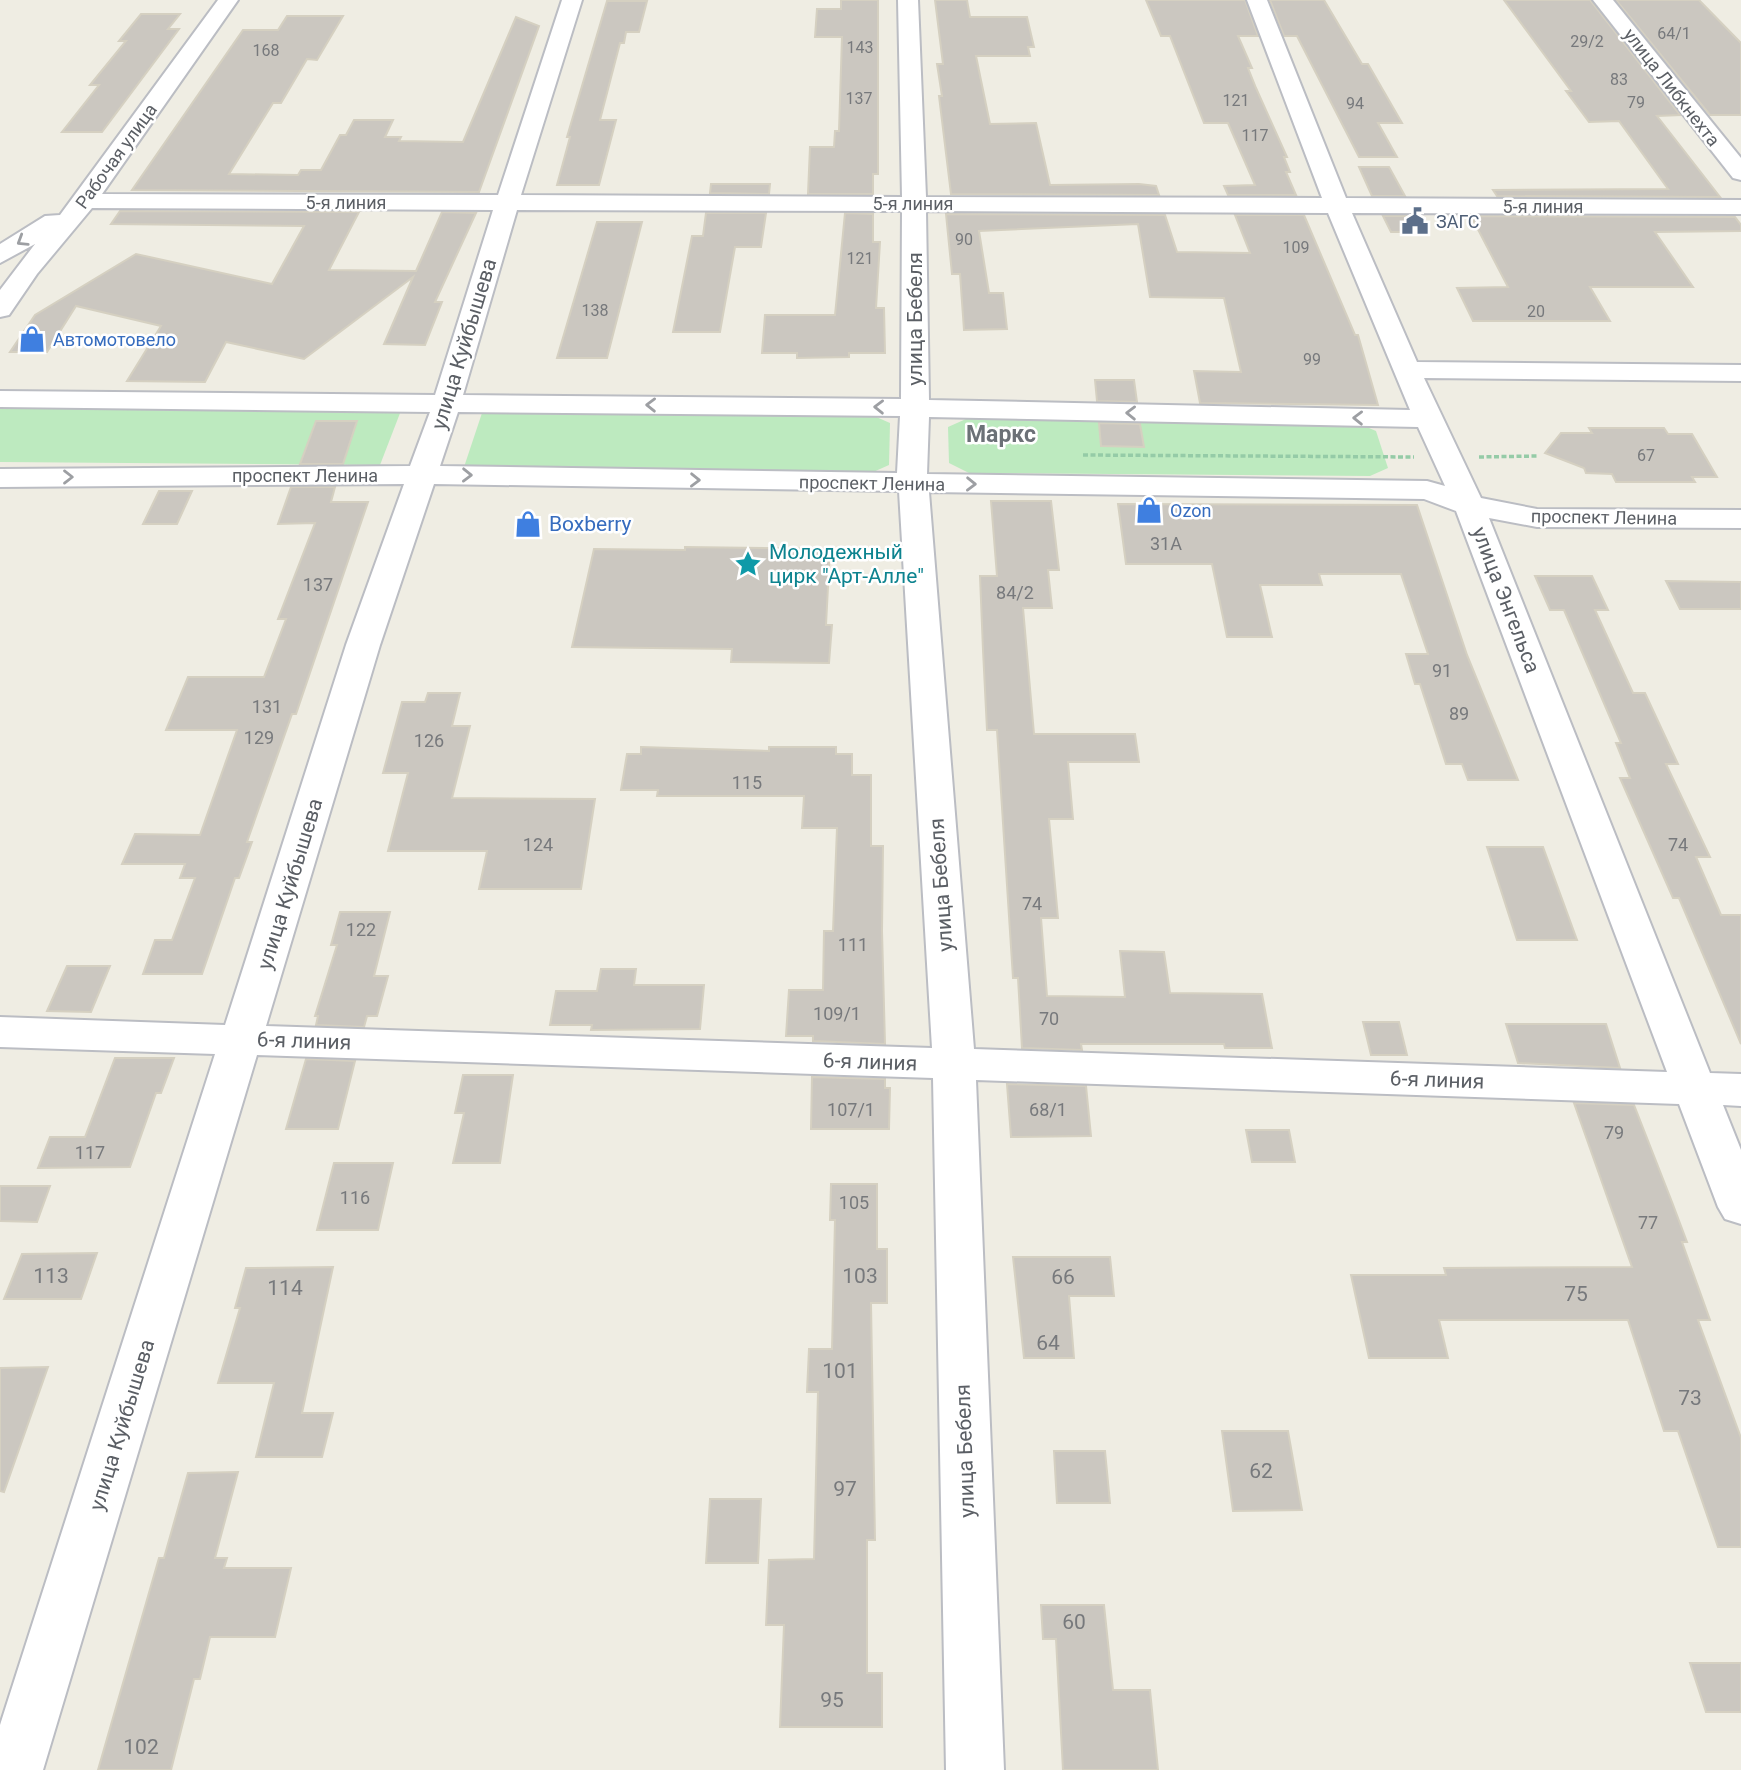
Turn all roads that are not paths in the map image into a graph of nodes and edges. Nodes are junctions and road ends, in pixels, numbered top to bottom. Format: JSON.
{"nodes":[{"id":1,"x":228,"y":0,"type":"edge"},
{"id":2,"x":572,"y":0,"type":"edge"},
{"id":3,"x":908,"y":0,"type":"edge"},
{"id":4,"x":1257,"y":0,"type":"edge"},
{"id":5,"x":1603,"y":0,"type":"edge"},
{"id":6,"x":1741,"y":173,"type":"edge"},
{"id":7,"x":85,"y":201,"type":"junction"},
{"id":8,"x":914,"y":202,"type":"junction"},
{"id":9,"x":507,"y":203,"type":"junction"},
{"id":10,"x":1336,"y":205,"type":"junction"},
{"id":11,"x":1741,"y":207,"type":"edge"},
{"id":12,"x":0,"y":255,"type":"edge"},
{"id":13,"x":0,"y":264,"type":"edge"},
{"id":14,"x":27,"y":269,"type":"junction"},
{"id":15,"x":0,"y":309,"type":"edge"},
{"id":16,"x":1406,"y":370,"type":"junction"},
{"id":17,"x":1741,"y":373,"type":"edge"},
{"id":18,"x":0,"y":399,"type":"edge"},
{"id":19,"x":447,"y":403,"type":"junction"},
{"id":20,"x":915,"y":408,"type":"junction"},
{"id":21,"x":1427,"y":419,"type":"junction"},
{"id":22,"x":422,"y":475,"type":"junction"},
{"id":23,"x":0,"y":478,"type":"edge"},
{"id":24,"x":914,"y":484,"type":"junction"},
{"id":25,"x":1469,"y":505,"type":"junction"},
{"id":26,"x":1741,"y":519,"type":"edge"},
{"id":27,"x":0,"y":1032,"type":"edge"},
{"id":28,"x":242,"y":1039,"type":"junction"},
{"id":29,"x":954,"y":1065,"type":"junction"},
{"id":30,"x":1693,"y":1088,"type":"junction"},
{"id":31,"x":1741,"y":1090,"type":"edge"},
{"id":32,"x":1741,"y":1207,"type":"edge"},
{"id":33,"x":14,"y":1770,"type":"edge"},
{"id":34,"x":975,"y":1770,"type":"edge"}],
"edges":[{"from":1,"to":7,"type":"street","name":"Рабочая улица"},
{"from":2,"to":9,"type":"street","name":"улица Куйбышева"},
{"from":3,"to":8,"type":"street","name":"улица Бебеля"},
{"from":4,"to":10,"type":"street","name":"улица Энгельса"},
{"from":5,"to":6,"type":"street","name":"улица Либкнехта"},
{"from":7,"to":9,"type":"street","name":"5-я линия"},
{"from":7,"to":12,"type":"street","one_way":true},
{"from":7,"to":14,"type":"street","name":"Рабочая улица"},
{"from":8,"to":9,"type":"street","name":"5-я линия"},
{"from":8,"to":10,"type":"street","name":"5-я линия"},
{"from":8,"to":20,"type":"street","name":"улица Бебеля"},
{"from":9,"to":19,"type":"street","name":"улица Куйбышева"},
{"from":10,"to":11,"type":"street","name":"5-я линия"},
{"from":10,"to":16,"type":"street","name":"улица Энгельса"},
{"from":13,"to":14,"type":"street"},
{"from":14,"to":15,"type":"street","name":"Рабочая улица"},
{"from":16,"to":17,"type":"street"},
{"from":16,"to":21,"type":"street","name":"улица Энгельса"},
{"from":18,"to":19,"type":"street"},
{"from":20,"to":19,"type":"street","one_way":true},
{"from":19,"to":22,"type":"street","name":"улица Куйбышева"},
{"from":21,"to":20,"type":"street","one_way":true},
{"from":20,"to":24,"type":"street","name":"улица Бебеля"},
{"from":21,"to":25,"type":"street","name":"улица Энгельса"},
{"from":23,"to":22,"type":"street","name":"проспект Ленина","one_way":true},
{"from":22,"to":24,"type":"street","name":"проспект Ленина","one_way":true},
{"from":22,"to":28,"type":"street","name":"улица Куйбышева"},
{"from":24,"to":25,"type":"street","name":"проспект Ленина","one_way":true},
{"from":24,"to":29,"type":"street","name":"улица Бебеля"},
{"from":25,"to":26,"type":"street","name":"проспект Ленина"},
{"from":25,"to":30,"type":"street","name":"улица Энгельса"},
{"from":27,"to":28,"type":"street","name":"6-я линия"},
{"from":28,"to":29,"type":"street","name":"6-я линия"},
{"from":28,"to":33,"type":"street","name":"улица Куйбышева"},
{"from":29,"to":30,"type":"street","name":"6-я линия"},
{"from":29,"to":34,"type":"street","name":"улица Бебеля"},
{"from":30,"to":31,"type":"street","name":"6-я линия"},
{"from":30,"to":32,"type":"street","name":"улица Энгельса"}]}
